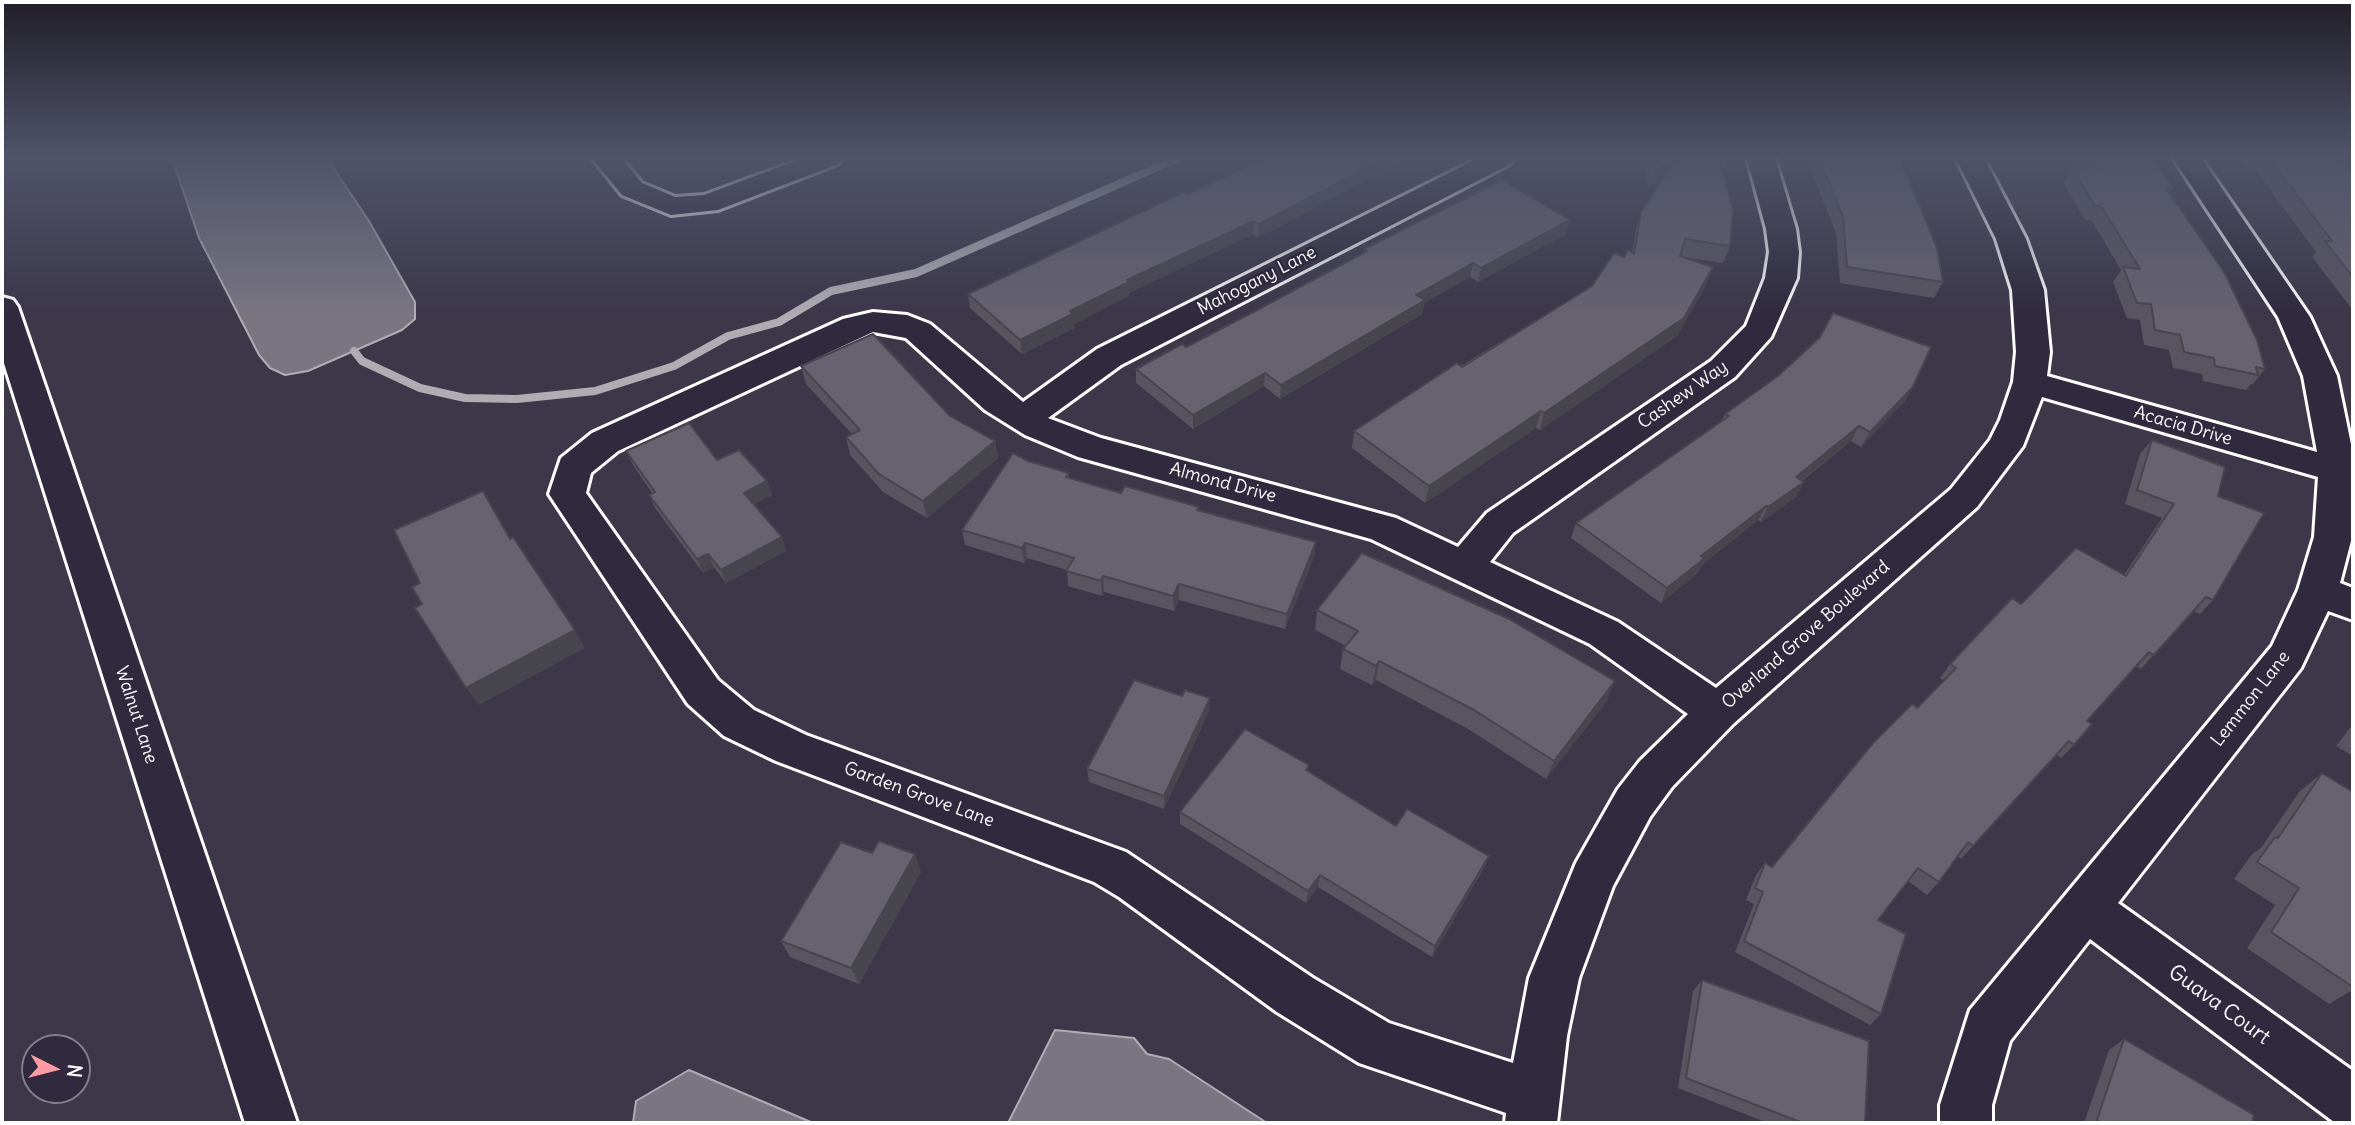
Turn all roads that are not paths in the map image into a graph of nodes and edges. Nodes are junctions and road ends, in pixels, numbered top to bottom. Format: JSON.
{"nodes":[{"id":1,"x":1397,"y":210,"type":"edge"},
{"id":2,"x":1776,"y":210,"type":"edge"},
{"id":3,"x":1997,"y":210,"type":"edge"},
{"id":4,"x":2224,"y":210,"type":"edge"},
{"id":5,"x":2,"y":307,"type":"edge"},
{"id":6,"x":2030,"y":382,"type":"junction"},
{"id":7,"x":733,"y":383,"type":"joint"},
{"id":8,"x":1023,"y":420,"type":"junction"},
{"id":9,"x":2337,"y":470,"type":"junction"},
{"id":10,"x":1464,"y":566,"type":"junction"},
{"id":11,"x":2336,"y":597,"type":"edge"},
{"id":12,"x":1718,"y":712,"type":"junction"},
{"id":13,"x":2085,"y":907,"type":"junction"},
{"id":14,"x":2353,"y":1103,"type":"edge"},
{"id":15,"x":1533,"y":1110,"type":"edge"},
{"id":16,"x":271,"y":1123,"type":"edge"},
{"id":17,"x":1966,"y":1123,"type":"edge"}],
"edges":[{"from":1,"to":8,"type":"street","name":"Mahogany Lane"},
{"from":2,"to":10,"type":"street","name":"Cashew Way"},
{"from":3,"to":6,"type":"street","name":"Overland Grove Boulevard"},
{"from":4,"to":9,"type":"street","name":"Lemmon Lane"},
{"from":5,"to":16,"type":"street","name":"Walnut Lane"},
{"from":6,"to":9,"type":"street","name":"Acacia Drive"},
{"from":6,"to":12,"type":"street","name":"Overland Grove Boulevard"},
{"from":7,"to":8,"type":"street","name":"Almond Drive"},
{"from":7,"to":15,"type":"street","name":"Garden Grove Lane"},
{"from":8,"to":10,"type":"street","name":"Almond Drive"},
{"from":9,"to":11,"type":"street","name":"Lemmon Lane"},
{"from":10,"to":12,"type":"street","name":"Almond Drive"},
{"from":11,"to":13,"type":"street","name":"Lemmon Lane"},
{"from":12,"to":15,"type":"street","name":"Overland Grove Boulevard"},
{"from":13,"to":14,"type":"street","name":"Guava Court"},
{"from":13,"to":17,"type":"street","name":"Lemmon Lane"}]}
